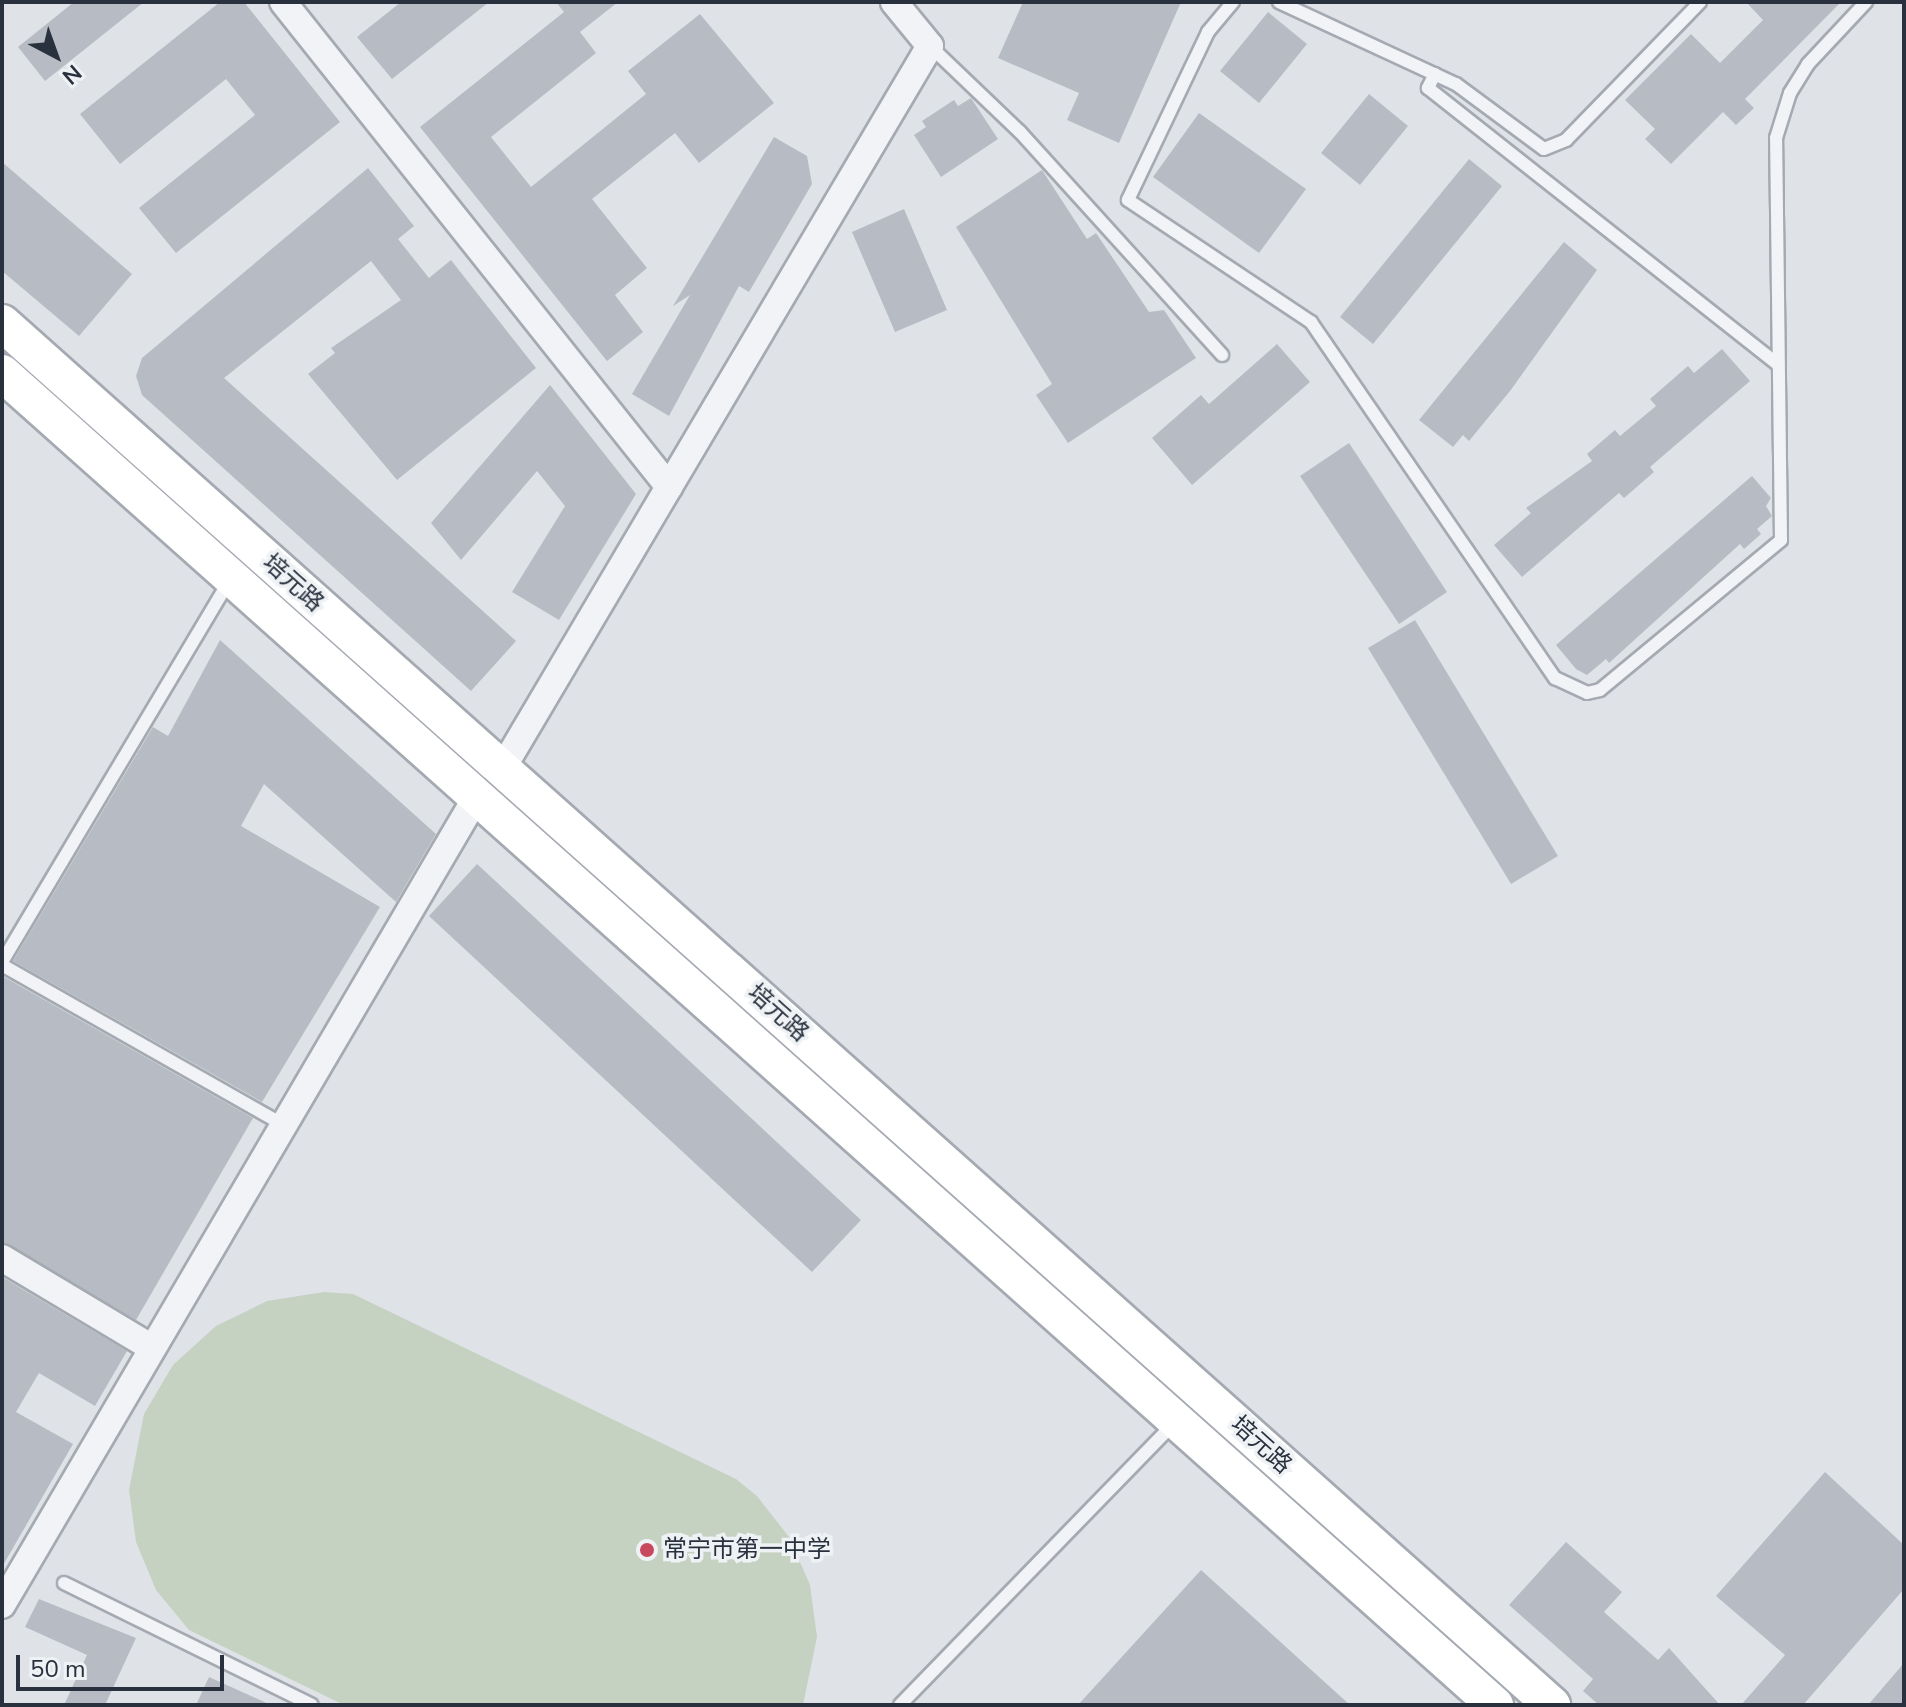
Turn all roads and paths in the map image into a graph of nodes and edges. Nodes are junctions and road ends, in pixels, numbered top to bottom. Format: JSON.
{"nodes":[{"id":1,"x":283,"y":2,"type":"edge"},
{"id":2,"x":1233,"y":2,"type":"edge"},
{"id":3,"x":1279,"y":2,"type":"edge"},
{"id":4,"x":1700,"y":2,"type":"edge"},
{"id":5,"x":1866,"y":2,"type":"edge"},
{"id":6,"x":897,"y":4,"type":"edge"},
{"id":7,"x":930,"y":46,"type":"junction"},
{"id":8,"x":1435,"y":74,"type":"junction"},
{"id":9,"x":2,"y":323,"type":"edge"},
{"id":10,"x":1222,"y":355,"type":"dead end"},
{"id":11,"x":1778,"y":364,"type":"junction"},
{"id":12,"x":2,"y":373,"type":"edge"},
{"id":13,"x":669,"y":487,"type":"junction"},
{"id":14,"x":232,"y":577,"type":"junction"},
{"id":15,"x":502,"y":769,"type":"junction"},
{"id":16,"x":477,"y":796,"type":"junction"},
{"id":17,"x":2,"y":964,"type":"edge"},
{"id":18,"x":282,"y":1124,"type":"junction"},
{"id":19,"x":2,"y":1258,"type":"edge"},
{"id":20,"x":149,"y":1346,"type":"junction"},
{"id":21,"x":1177,"y":1421,"type":"junction"},
{"id":22,"x":64,"y":1583,"type":"dead end"},
{"id":23,"x":2,"y":1605,"type":"edge"},
{"id":24,"x":312,"y":1705,"type":"edge"},
{"id":25,"x":900,"y":1705,"type":"edge"},
{"id":26,"x":1495,"y":1705,"type":"edge"},
{"id":27,"x":1552,"y":1705,"type":"edge"}],
"edges":[{"from":1,"to":13,"type":"street"},
{"from":2,"to":11,"type":"lane"},
{"from":3,"to":8,"type":"lane"},
{"from":4,"to":8,"type":"lane"},
{"from":5,"to":11,"type":"lane"},
{"from":6,"to":7,"type":"street"},
{"from":7,"to":10,"type":"lane"},
{"from":7,"to":13,"type":"street"},
{"from":8,"to":11,"type":"lane"},
{"from":9,"to":15,"type":"main road","name":"培元路"},
{"from":12,"to":14,"type":"main road","name":"培元路"},
{"from":13,"to":15,"type":"street"},
{"from":14,"to":16,"type":"main road","name":"培元路"},
{"from":14,"to":17,"type":"lane"},
{"from":15,"to":27,"type":"main road","name":"培元路"},
{"from":16,"to":18,"type":"street"},
{"from":16,"to":21,"type":"main road","name":"培元路"},
{"from":17,"to":18,"type":"lane"},
{"from":18,"to":20,"type":"street"},
{"from":19,"to":20,"type":"street"},
{"from":20,"to":23,"type":"street"},
{"from":21,"to":25,"type":"lane"},
{"from":21,"to":26,"type":"main road","name":"培元路"},
{"from":22,"to":24,"type":"lane"}]}
